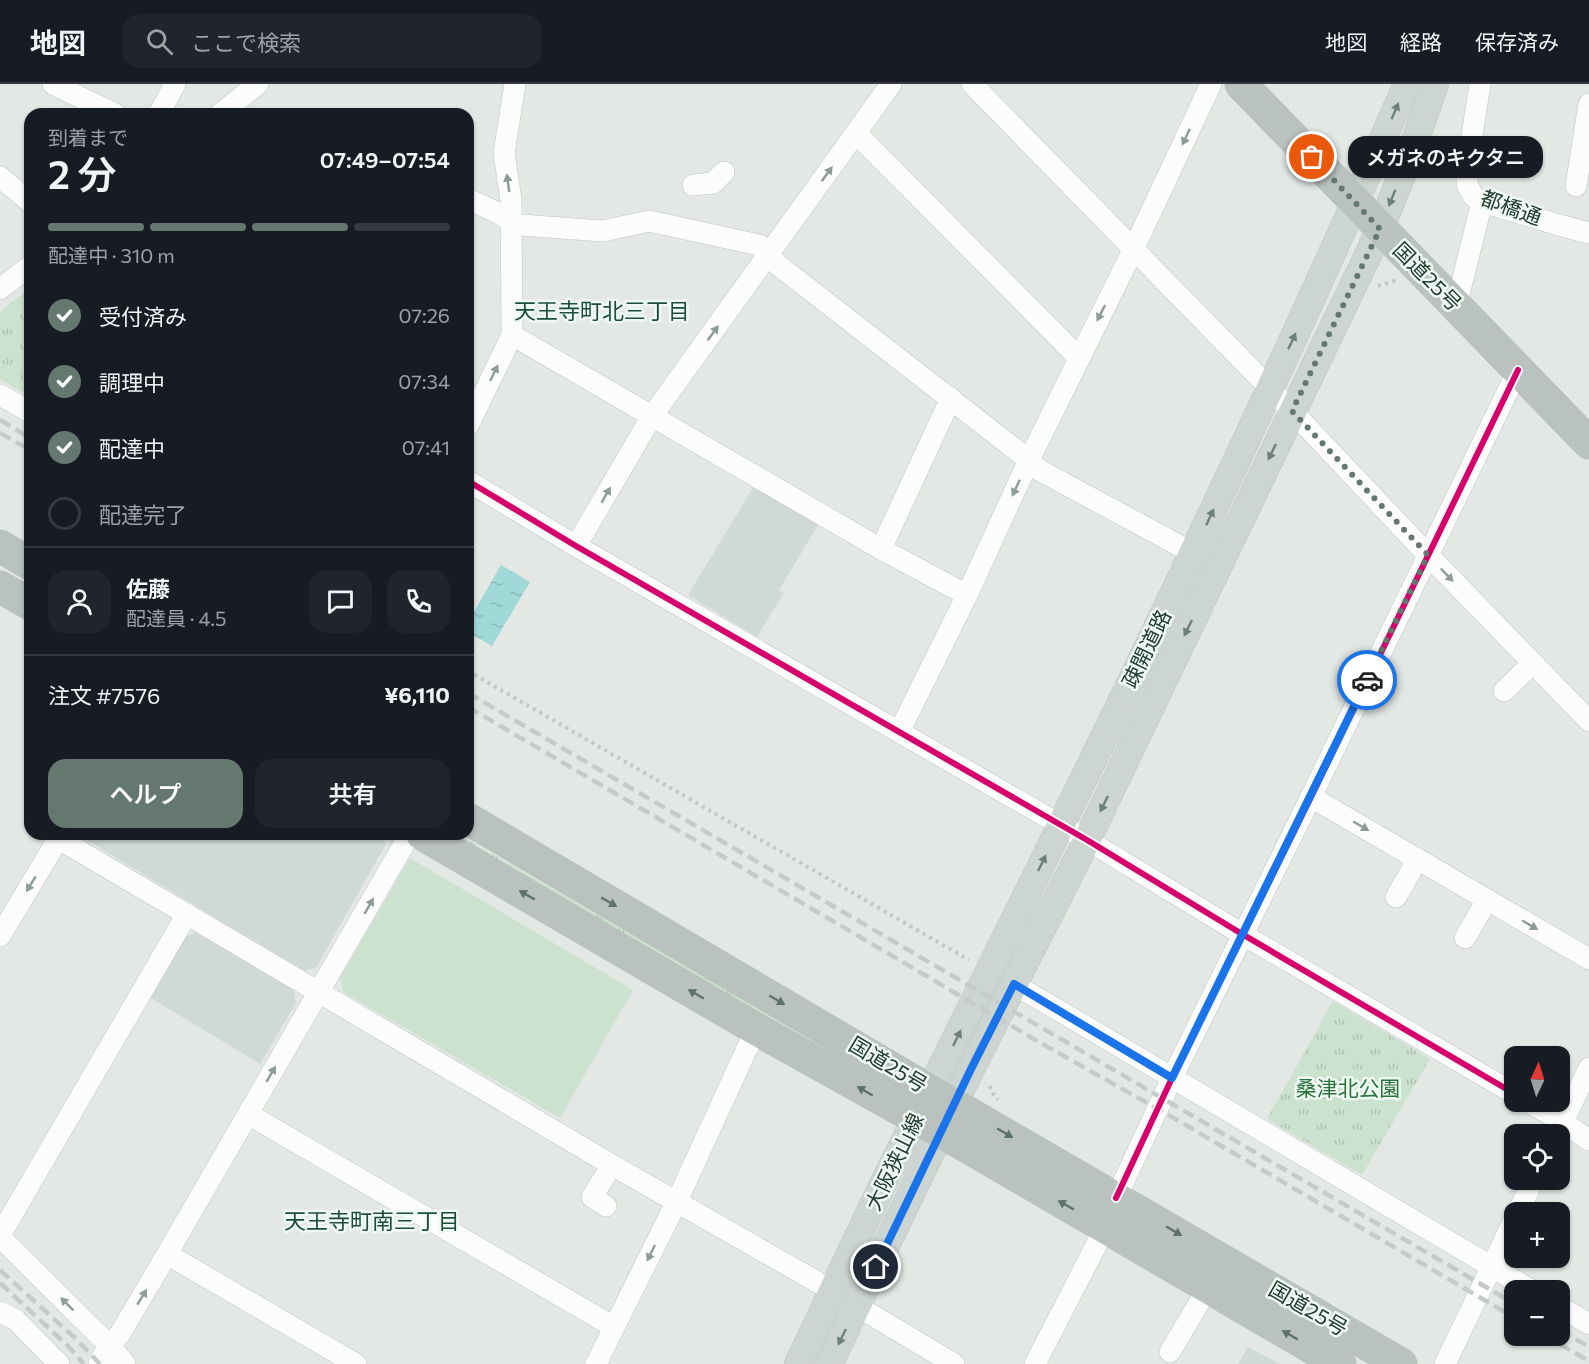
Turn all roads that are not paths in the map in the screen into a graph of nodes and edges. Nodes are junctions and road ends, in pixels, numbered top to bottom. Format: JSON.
{"nodes":[{"id":1,"x":53,"y":84,"type":"edge"},
{"id":2,"x":175,"y":84,"type":"edge"},
{"id":3,"x":258,"y":84,"type":"edge"},
{"id":4,"x":891,"y":84,"type":"edge"},
{"id":5,"x":972,"y":84,"type":"edge"},
{"id":6,"x":1211,"y":84,"type":"edge"},
{"id":7,"x":1240,"y":84,"type":"edge"},
{"id":8,"x":1407,"y":84,"type":"edge"},
{"id":9,"x":1435,"y":84,"type":"edge"},
{"id":10,"x":1480,"y":84,"type":"edge"},
{"id":11,"x":511,"y":85,"type":"edge"},
{"id":12,"x":91,"y":92,"type":"edge"},
{"id":13,"x":1589,"y":105,"type":"edge"},
{"id":14,"x":108,"y":108,"type":"edge"},
{"id":15,"x":162,"y":108,"type":"edge"},
{"id":16,"x":228,"y":108,"type":"edge"},
{"id":17,"x":856,"y":133,"type":"junction"},
{"id":18,"x":724,"y":172,"type":"dead end"},
{"id":19,"x":0,"y":177,"type":"edge"},
{"id":20,"x":693,"y":185,"type":"dead end"},
{"id":21,"x":1576,"y":186,"type":"dead end"},
{"id":22,"x":24,"y":197,"type":"edge"},
{"id":23,"x":474,"y":202,"type":"edge"},
{"id":24,"x":1482,"y":202,"type":"junction"},
{"id":25,"x":1355,"y":203,"type":"junction"},
{"id":26,"x":511,"y":222,"type":"junction"},
{"id":27,"x":1380,"y":229,"type":"junction"},
{"id":28,"x":1589,"y":232,"type":"edge"},
{"id":29,"x":1133,"y":250,"type":"junction"},
{"id":30,"x":768,"y":256,"type":"junction"},
{"id":31,"x":24,"y":271,"type":"edge"},
{"id":32,"x":0,"y":289,"type":"edge"},
{"id":33,"x":1456,"y":306,"type":"junction"},
{"id":34,"x":512,"y":335,"type":"junction"},
{"id":35,"x":1079,"y":358,"type":"junction"},
{"id":36,"x":1518,"y":370,"type":"junction"},
{"id":37,"x":1270,"y":389,"type":"junction"},
{"id":38,"x":0,"y":395,"type":"edge"},
{"id":39,"x":951,"y":398,"type":"junction"},
{"id":40,"x":24,"y":409,"type":"edge"},
{"id":41,"x":1292,"y":411,"type":"junction"},
{"id":42,"x":474,"y":414,"type":"edge"},
{"id":43,"x":652,"y":416,"type":"junction"},
{"id":44,"x":1589,"y":443,"type":"edge"},
{"id":45,"x":1029,"y":460,"type":"junction"},
{"id":46,"x":474,"y":485,"type":"edge"},
{"id":47,"x":0,"y":546,"type":"edge"},
{"id":48,"x":576,"y":546,"type":"junction"},
{"id":49,"x":881,"y":549,"type":"junction"},
{"id":50,"x":1193,"y":553,"type":"junction"},
{"id":51,"x":1428,"y":555,"type":"junction"},
{"id":52,"x":24,"y":560,"type":"edge"},
{"id":53,"x":0,"y":587,"type":"edge"},
{"id":54,"x":967,"y":595,"type":"junction"},
{"id":55,"x":24,"y":601,"type":"edge"},
{"id":56,"x":1533,"y":663,"type":"junction"},
{"id":57,"x":1504,"y":691,"type":"dead end"},
{"id":58,"x":1589,"y":720,"type":"edge"},
{"id":59,"x":899,"y":732,"type":"junction"},
{"id":60,"x":1311,"y":797,"type":"junction"},
{"id":61,"x":474,"y":823,"type":"edge"},
{"id":62,"x":1061,"y":826,"type":"junction"},
{"id":63,"x":58,"y":840,"type":"edge"},
{"id":64,"x":67,"y":840,"type":"edge"},
{"id":65,"x":407,"y":840,"type":"edge"},
{"id":66,"x":432,"y":840,"type":"edge"},
{"id":67,"x":1087,"y":840,"type":"junction"},
{"id":68,"x":1418,"y":860,"type":"junction"},
{"id":69,"x":1396,"y":897,"type":"dead end"},
{"id":70,"x":1487,"y":900,"type":"junction"},
{"id":71,"x":187,"y":914,"type":"junction"},
{"id":72,"x":1,"y":934,"type":"edge"},
{"id":73,"x":1242,"y":934,"type":"junction"},
{"id":74,"x":1465,"y":938,"type":"dead end"},
{"id":75,"x":1589,"y":959,"type":"edge"},
{"id":76,"x":1014,"y":984,"type":"junction"},
{"id":77,"x":319,"y":993,"type":"junction"},
{"id":78,"x":756,"y":1029,"type":"junction"},
{"id":79,"x":1589,"y":1068,"type":"edge"},
{"id":80,"x":1172,"y":1078,"type":"junction"},
{"id":81,"x":1504,"y":1088,"type":"edge"},
{"id":82,"x":942,"y":1097,"type":"junction"},
{"id":83,"x":1540,"y":1112,"type":"edge"},
{"id":84,"x":248,"y":1114,"type":"junction"},
{"id":85,"x":1555,"y":1124,"type":"edge"},
{"id":86,"x":1562,"y":1124,"type":"edge"},
{"id":87,"x":928,"y":1126,"type":"junction"},
{"id":88,"x":1570,"y":1132,"type":"edge"},
{"id":89,"x":1589,"y":1140,"type":"edge"},
{"id":90,"x":612,"y":1165,"type":"junction"},
{"id":91,"x":1116,"y":1198,"type":"junction"},
{"id":92,"x":676,"y":1201,"type":"junction"},
{"id":93,"x":606,"y":1206,"type":"dead end"},
{"id":94,"x":1105,"y":1228,"type":"junction"},
{"id":95,"x":0,"y":1235,"type":"edge"},
{"id":96,"x":1504,"y":1240,"type":"edge"},
{"id":97,"x":168,"y":1254,"type":"junction"},
{"id":98,"x":1491,"y":1267,"type":"junction"},
{"id":99,"x":1514,"y":1280,"type":"edge"},
{"id":100,"x":1208,"y":1288,"type":"junction"},
{"id":101,"x":833,"y":1291,"type":"junction"},
{"id":102,"x":857,"y":1306,"type":"junction"},
{"id":103,"x":0,"y":1311,"type":"edge"},
{"id":104,"x":1570,"y":1313,"type":"edge"},
{"id":105,"x":1589,"y":1324,"type":"edge"},
{"id":106,"x":614,"y":1327,"type":"junction"},
{"id":107,"x":1170,"y":1352,"type":"dead end"},
{"id":108,"x":104,"y":1355,"type":"edge"},
{"id":109,"x":59,"y":1364,"type":"edge"},
{"id":110,"x":124,"y":1364,"type":"edge"},
{"id":111,"x":356,"y":1364,"type":"edge"},
{"id":112,"x":596,"y":1364,"type":"edge"},
{"id":113,"x":798,"y":1364,"type":"edge"},
{"id":114,"x":829,"y":1364,"type":"edge"},
{"id":115,"x":954,"y":1364,"type":"edge"},
{"id":116,"x":1035,"y":1364,"type":"edge"},
{"id":117,"x":1340,"y":1364,"type":"edge"},
{"id":118,"x":1401,"y":1364,"type":"edge"},
{"id":119,"x":1445,"y":1364,"type":"edge"}],
"edges":[{"from":1,"to":12,"type":"street"},
{"from":2,"to":15,"type":"street"},
{"from":3,"to":16,"type":"street"},
{"from":4,"to":17,"type":"street"},
{"from":5,"to":29,"type":"street"},
{"from":6,"to":29,"type":"street","one_way":true},
{"from":7,"to":25,"type":"highway","name":"国道25号"},
{"from":25,"to":8,"type":"main road","name":"疎開道路","one_way":true},
{"from":9,"to":27,"type":"main road","name":"疎開道路","one_way":true},
{"from":10,"to":24,"type":"street","name":"都橋通"},
{"from":26,"to":11,"type":"street","one_way":true},
{"from":12,"to":14,"type":"street"},
{"from":13,"to":21,"type":"street"},
{"from":30,"to":17,"type":"street","one_way":true},
{"from":17,"to":35,"type":"street"},
{"from":18,"to":20,"type":"street"},
{"from":19,"to":22,"type":"street"},
{"from":23,"to":26,"type":"street"},
{"from":24,"to":28,"type":"street","name":"都橋通"},
{"from":24,"to":33,"type":"street"},
{"from":25,"to":27,"type":"highway","name":"国道25号"},
{"from":37,"to":25,"type":"main road","name":"疎開道路","one_way":true},
{"from":26,"to":30,"type":"street"},
{"from":26,"to":34,"type":"street"},
{"from":27,"to":33,"type":"highway","name":"国道25号"},
{"from":27,"to":41,"type":"main road","name":"疎開道路"},
{"from":29,"to":35,"type":"street","one_way":true},
{"from":29,"to":37,"type":"street"},
{"from":30,"to":39,"type":"street"},
{"from":43,"to":30,"type":"street","one_way":true},
{"from":31,"to":32,"type":"street"},
{"from":33,"to":36,"type":"highway","name":"国道25号"},
{"from":42,"to":34,"type":"street","one_way":true},
{"from":34,"to":43,"type":"street"},
{"from":35,"to":45,"type":"street"},
{"from":36,"to":44,"type":"highway","name":"国道25号"},
{"from":36,"to":51,"type":"street"},
{"from":37,"to":41,"type":"street"},
{"from":50,"to":37,"type":"main road","name":"疎開道路","one_way":true},
{"from":38,"to":40,"type":"street"},
{"from":39,"to":45,"type":"street"},
{"from":39,"to":49,"type":"street"},
{"from":41,"to":51,"type":"street"},
{"from":41,"to":67,"type":"main road","name":"疎開道路","one_way":true},
{"from":48,"to":43,"type":"street","one_way":true},
{"from":43,"to":49,"type":"street"},
{"from":45,"to":50,"type":"street"},
{"from":45,"to":54,"type":"street","one_way":true},
{"from":46,"to":48,"type":"street"},
{"from":47,"to":52,"type":"highway"},
{"from":48,"to":59,"type":"street"},
{"from":49,"to":54,"type":"street"},
{"from":50,"to":62,"type":"main road","name":"疎開道路"},
{"from":51,"to":56,"type":"street","one_way":true},
{"from":51,"to":60,"type":"street"},
{"from":53,"to":55,"type":"highway"},
{"from":54,"to":59,"type":"street"},
{"from":56,"to":57,"type":"street"},
{"from":56,"to":58,"type":"street"},
{"from":59,"to":62,"type":"street"},
{"from":60,"to":68,"type":"street","one_way":true},
{"from":60,"to":73,"type":"street"},
{"from":61,"to":82,"type":"highway","name":"国道25号","one_way":true},
{"from":62,"to":67,"type":"street"},
{"from":82,"to":62,"type":"main road","name":"疎開道路","one_way":true},
{"from":63,"to":72,"type":"street","one_way":true},
{"from":64,"to":71,"type":"street"},
{"from":77,"to":65,"type":"street","one_way":true},
{"from":78,"to":66,"type":"highway","name":"国道25号","one_way":true},
{"from":67,"to":73,"type":"street"},
{"from":67,"to":76,"type":"main road","name":"疎開道路"},
{"from":68,"to":69,"type":"street"},
{"from":68,"to":70,"type":"street"},
{"from":70,"to":74,"type":"street"},
{"from":70,"to":75,"type":"street","one_way":true},
{"from":71,"to":77,"type":"street"},
{"from":71,"to":95,"type":"street"},
{"from":73,"to":80,"type":"street"},
{"from":73,"to":81,"type":"street"},
{"from":76,"to":80,"type":"street"},
{"from":76,"to":82,"type":"main road","name":"疎開道路"},
{"from":84,"to":77,"type":"street","one_way":true},
{"from":77,"to":90,"type":"street"},
{"from":87,"to":78,"type":"highway","name":"国道25号","one_way":true},
{"from":78,"to":92,"type":"street"},
{"from":79,"to":86,"type":"street"},
{"from":80,"to":91,"type":"street"},
{"from":80,"to":98,"type":"street"},
{"from":82,"to":87,"type":"main road","name":"大阪狭山線"},
{"from":82,"to":91,"type":"highway","name":"国道25号","one_way":true},
{"from":83,"to":85,"type":"street"},
{"from":84,"to":97,"type":"street"},
{"from":84,"to":106,"type":"street"},
{"from":94,"to":87,"type":"highway","name":"国道25号","one_way":true},
{"from":87,"to":101,"type":"main road","name":"大阪狭山線"},
{"from":87,"to":102,"type":"main road","name":"大阪狭山線"},
{"from":88,"to":89,"type":"street"},
{"from":90,"to":92,"type":"street"},
{"from":90,"to":93,"type":"street"},
{"from":91,"to":118,"type":"highway","name":"国道25号","one_way":true},
{"from":92,"to":101,"type":"street"},
{"from":92,"to":106,"type":"street","one_way":true},
{"from":94,"to":100,"type":"highway","name":"国道25号"},
{"from":94,"to":116,"type":"street"},
{"from":108,"to":95,"type":"street","one_way":true},
{"from":96,"to":98,"type":"street"},
{"from":108,"to":97,"type":"street","one_way":true},
{"from":97,"to":111,"type":"street"},
{"from":98,"to":99,"type":"street"},
{"from":98,"to":119,"type":"street"},
{"from":100,"to":107,"type":"street"},
{"from":117,"to":100,"type":"highway","name":"国道25号","one_way":true},
{"from":101,"to":113,"type":"main road","name":"大阪狭山線"},
{"from":102,"to":114,"type":"main road","name":"大阪狭山線","one_way":true},
{"from":102,"to":115,"type":"street"},
{"from":103,"to":109,"type":"street"},
{"from":104,"to":105,"type":"street"},
{"from":106,"to":112,"type":"street"},
{"from":108,"to":110,"type":"street"}]}
